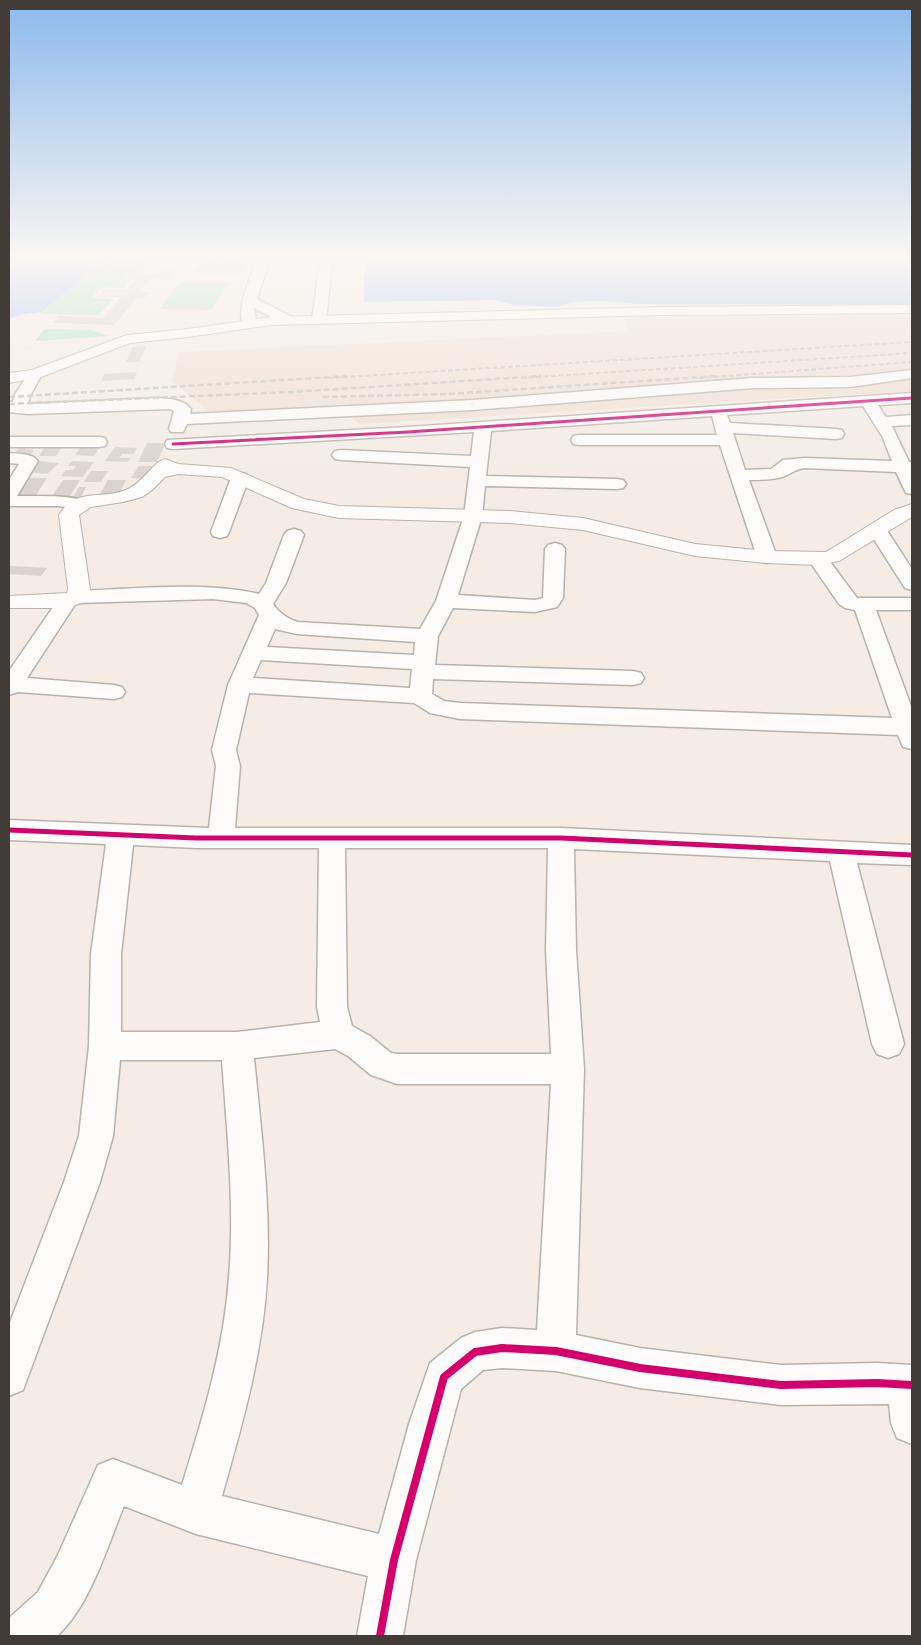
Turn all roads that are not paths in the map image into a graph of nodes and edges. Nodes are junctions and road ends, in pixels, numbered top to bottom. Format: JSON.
{"nodes":[{"id":1,"x":196,"y":332,"type":"edge"},
{"id":2,"x":35,"y":374,"type":"junction"},
{"id":3,"x":912,"y":374,"type":"edge"},
{"id":4,"x":9,"y":378,"type":"edge"},
{"id":5,"x":912,"y":398,"type":"edge"},
{"id":6,"x":868,"y":401,"type":"junction"},
{"id":7,"x":14,"y":407,"type":"edge"},
{"id":8,"x":180,"y":419,"type":"junction"},
{"id":9,"x":912,"y":420,"type":"edge"},
{"id":10,"x":576,"y":421,"type":"junction"},
{"id":11,"x":882,"y":422,"type":"junction"},
{"id":12,"x":723,"y":426,"type":"junction"},
{"id":13,"x":483,"y":427,"type":"junction"},
{"id":14,"x":836,"y":434,"type":"dead end"},
{"id":15,"x":579,"y":440,"type":"junction"},
{"id":16,"x":9,"y":442,"type":"edge"},
{"id":17,"x":99,"y":442,"type":"dead end"},
{"id":18,"x":173,"y":444,"type":"junction"},
{"id":19,"x":341,"y":455,"type":"dead end"},
{"id":20,"x":9,"y":458,"type":"edge"},
{"id":21,"x":479,"y":462,"type":"junction"},
{"id":22,"x":908,"y":467,"type":"edge"},
{"id":23,"x":168,"y":469,"type":"junction"},
{"id":24,"x":584,"y":469,"type":"junction"},
{"id":25,"x":738,"y":475,"type":"junction"},
{"id":26,"x":240,"y":478,"type":"junction"},
{"id":27,"x":477,"y":481,"type":"junction"},
{"id":28,"x":618,"y":484,"type":"dead end"},
{"id":29,"x":912,"y":489,"type":"edge"},
{"id":30,"x":9,"y":494,"type":"edge"},
{"id":31,"x":9,"y":501,"type":"edge"},
{"id":32,"x":78,"y":504,"type":"junction"},
{"id":33,"x":912,"y":510,"type":"edge"},
{"id":34,"x":473,"y":516,"type":"junction"},
{"id":35,"x":877,"y":530,"type":"junction"},
{"id":36,"x":220,"y":532,"type":"dead end"},
{"id":37,"x":294,"y":535,"type":"dead end"},
{"id":38,"x":555,"y":549,"type":"dead end"},
{"id":39,"x":767,"y":557,"type":"junction"},
{"id":40,"x":818,"y":559,"type":"junction"},
{"id":41,"x":912,"y":584,"type":"edge"},
{"id":42,"x":72,"y":599,"type":"junction"},
{"id":43,"x":446,"y":601,"type":"junction"},
{"id":44,"x":9,"y":602,"type":"edge"},
{"id":45,"x":863,"y":604,"type":"junction"},
{"id":46,"x":912,"y":604,"type":"edge"},
{"id":47,"x":266,"y":610,"type":"junction"},
{"id":48,"x":427,"y":636,"type":"junction"},
{"id":49,"x":253,"y":654,"type":"junction"},
{"id":50,"x":423,"y":667,"type":"junction"},
{"id":51,"x":633,"y":678,"type":"dead end"},
{"id":52,"x":239,"y":685,"type":"junction"},
{"id":53,"x":10,"y":686,"type":"edge"},
{"id":54,"x":114,"y":692,"type":"dead end"},
{"id":55,"x":420,"y":696,"type":"junction"},
{"id":56,"x":910,"y":734,"type":"edge"},
{"id":57,"x":9,"y":830,"type":"edge"},
{"id":58,"x":122,"y":834,"type":"junction"},
{"id":59,"x":222,"y":837,"type":"junction"},
{"id":60,"x":332,"y":838,"type":"junction"},
{"id":61,"x":561,"y":838,"type":"junction"},
{"id":62,"x":841,"y":851,"type":"junction"},
{"id":63,"x":912,"y":855,"type":"edge"},
{"id":64,"x":338,"y":1034,"type":"junction"},
{"id":65,"x":888,"y":1044,"type":"dead end"},
{"id":66,"x":104,"y":1046,"type":"junction"},
{"id":67,"x":237,"y":1046,"type":"junction"},
{"id":68,"x":568,"y":1069,"type":"junction"},
{"id":69,"x":556,"y":1350,"type":"junction"},
{"id":70,"x":9,"y":1376,"type":"edge"},
{"id":71,"x":910,"y":1398,"type":"edge"},
{"id":72,"x":196,"y":1512,"type":"junction"},
{"id":73,"x":394,"y":1560,"type":"junction"},
{"id":74,"x":23,"y":1636,"type":"edge"},
{"id":75,"x":380,"y":1636,"type":"edge"}],
"edges":[{"from":1,"to":2,"type":"main road"},
{"from":2,"to":4,"type":"main road"},
{"from":2,"to":7,"type":"street"},
{"from":3,"to":8,"type":"street"},
{"from":5,"to":6,"type":"street"},
{"from":6,"to":11,"type":"street"},
{"from":6,"to":12,"type":"street"},
{"from":7,"to":8,"type":"street"},
{"from":8,"to":18,"type":"street"},
{"from":9,"to":11,"type":"street"},
{"from":10,"to":12,"type":"street"},
{"from":10,"to":13,"type":"street"},
{"from":10,"to":15,"type":"street"},
{"from":11,"to":22,"type":"street"},
{"from":12,"to":14,"type":"street"},
{"from":12,"to":15,"type":"street"},
{"from":12,"to":25,"type":"street"},
{"from":13,"to":18,"type":"street"},
{"from":13,"to":21,"type":"street"},
{"from":15,"to":24,"type":"street"},
{"from":16,"to":17,"type":"street"},
{"from":18,"to":23,"type":"street"},
{"from":19,"to":21,"type":"street"},
{"from":20,"to":30,"type":"street"},
{"from":21,"to":27,"type":"street"},
{"from":22,"to":25,"type":"street"},
{"from":22,"to":29,"type":"street"},
{"from":23,"to":26,"type":"main road"},
{"from":23,"to":32,"type":"main road"},
{"from":24,"to":27,"type":"street"},
{"from":24,"to":28,"type":"street"},
{"from":25,"to":39,"type":"street"},
{"from":26,"to":34,"type":"main road"},
{"from":26,"to":36,"type":"street"},
{"from":27,"to":34,"type":"street"},
{"from":31,"to":32,"type":"street"},
{"from":32,"to":42,"type":"main road"},
{"from":33,"to":35,"type":"main road"},
{"from":34,"to":39,"type":"main road"},
{"from":34,"to":43,"type":"street"},
{"from":35,"to":40,"type":"main road"},
{"from":35,"to":41,"type":"street"},
{"from":37,"to":47,"type":"street"},
{"from":38,"to":43,"type":"street"},
{"from":39,"to":40,"type":"main road"},
{"from":40,"to":45,"type":"street"},
{"from":42,"to":44,"type":"main road"},
{"from":42,"to":47,"type":"street"},
{"from":42,"to":53,"type":"street"},
{"from":43,"to":48,"type":"street"},
{"from":45,"to":46,"type":"street"},
{"from":45,"to":56,"type":"street"},
{"from":47,"to":48,"type":"street"},
{"from":47,"to":49,"type":"street"},
{"from":48,"to":50,"type":"street"},
{"from":49,"to":50,"type":"street"},
{"from":49,"to":52,"type":"street"},
{"from":50,"to":51,"type":"street"},
{"from":50,"to":55,"type":"street"},
{"from":52,"to":55,"type":"street"},
{"from":52,"to":59,"type":"street"},
{"from":53,"to":54,"type":"street"},
{"from":55,"to":56,"type":"street"},
{"from":57,"to":58,"type":"street"},
{"from":58,"to":59,"type":"street"},
{"from":58,"to":66,"type":"street"},
{"from":59,"to":60,"type":"street"},
{"from":60,"to":61,"type":"street"},
{"from":60,"to":64,"type":"street"},
{"from":61,"to":62,"type":"street"},
{"from":61,"to":68,"type":"street"},
{"from":62,"to":63,"type":"street"},
{"from":62,"to":65,"type":"street"},
{"from":64,"to":67,"type":"street"},
{"from":64,"to":68,"type":"street"},
{"from":66,"to":67,"type":"street"},
{"from":66,"to":70,"type":"street"},
{"from":67,"to":72,"type":"street"},
{"from":68,"to":69,"type":"street"},
{"from":69,"to":71,"type":"street"},
{"from":69,"to":73,"type":"street"},
{"from":72,"to":73,"type":"street"},
{"from":72,"to":74,"type":"street"},
{"from":73,"to":75,"type":"street"}]}
